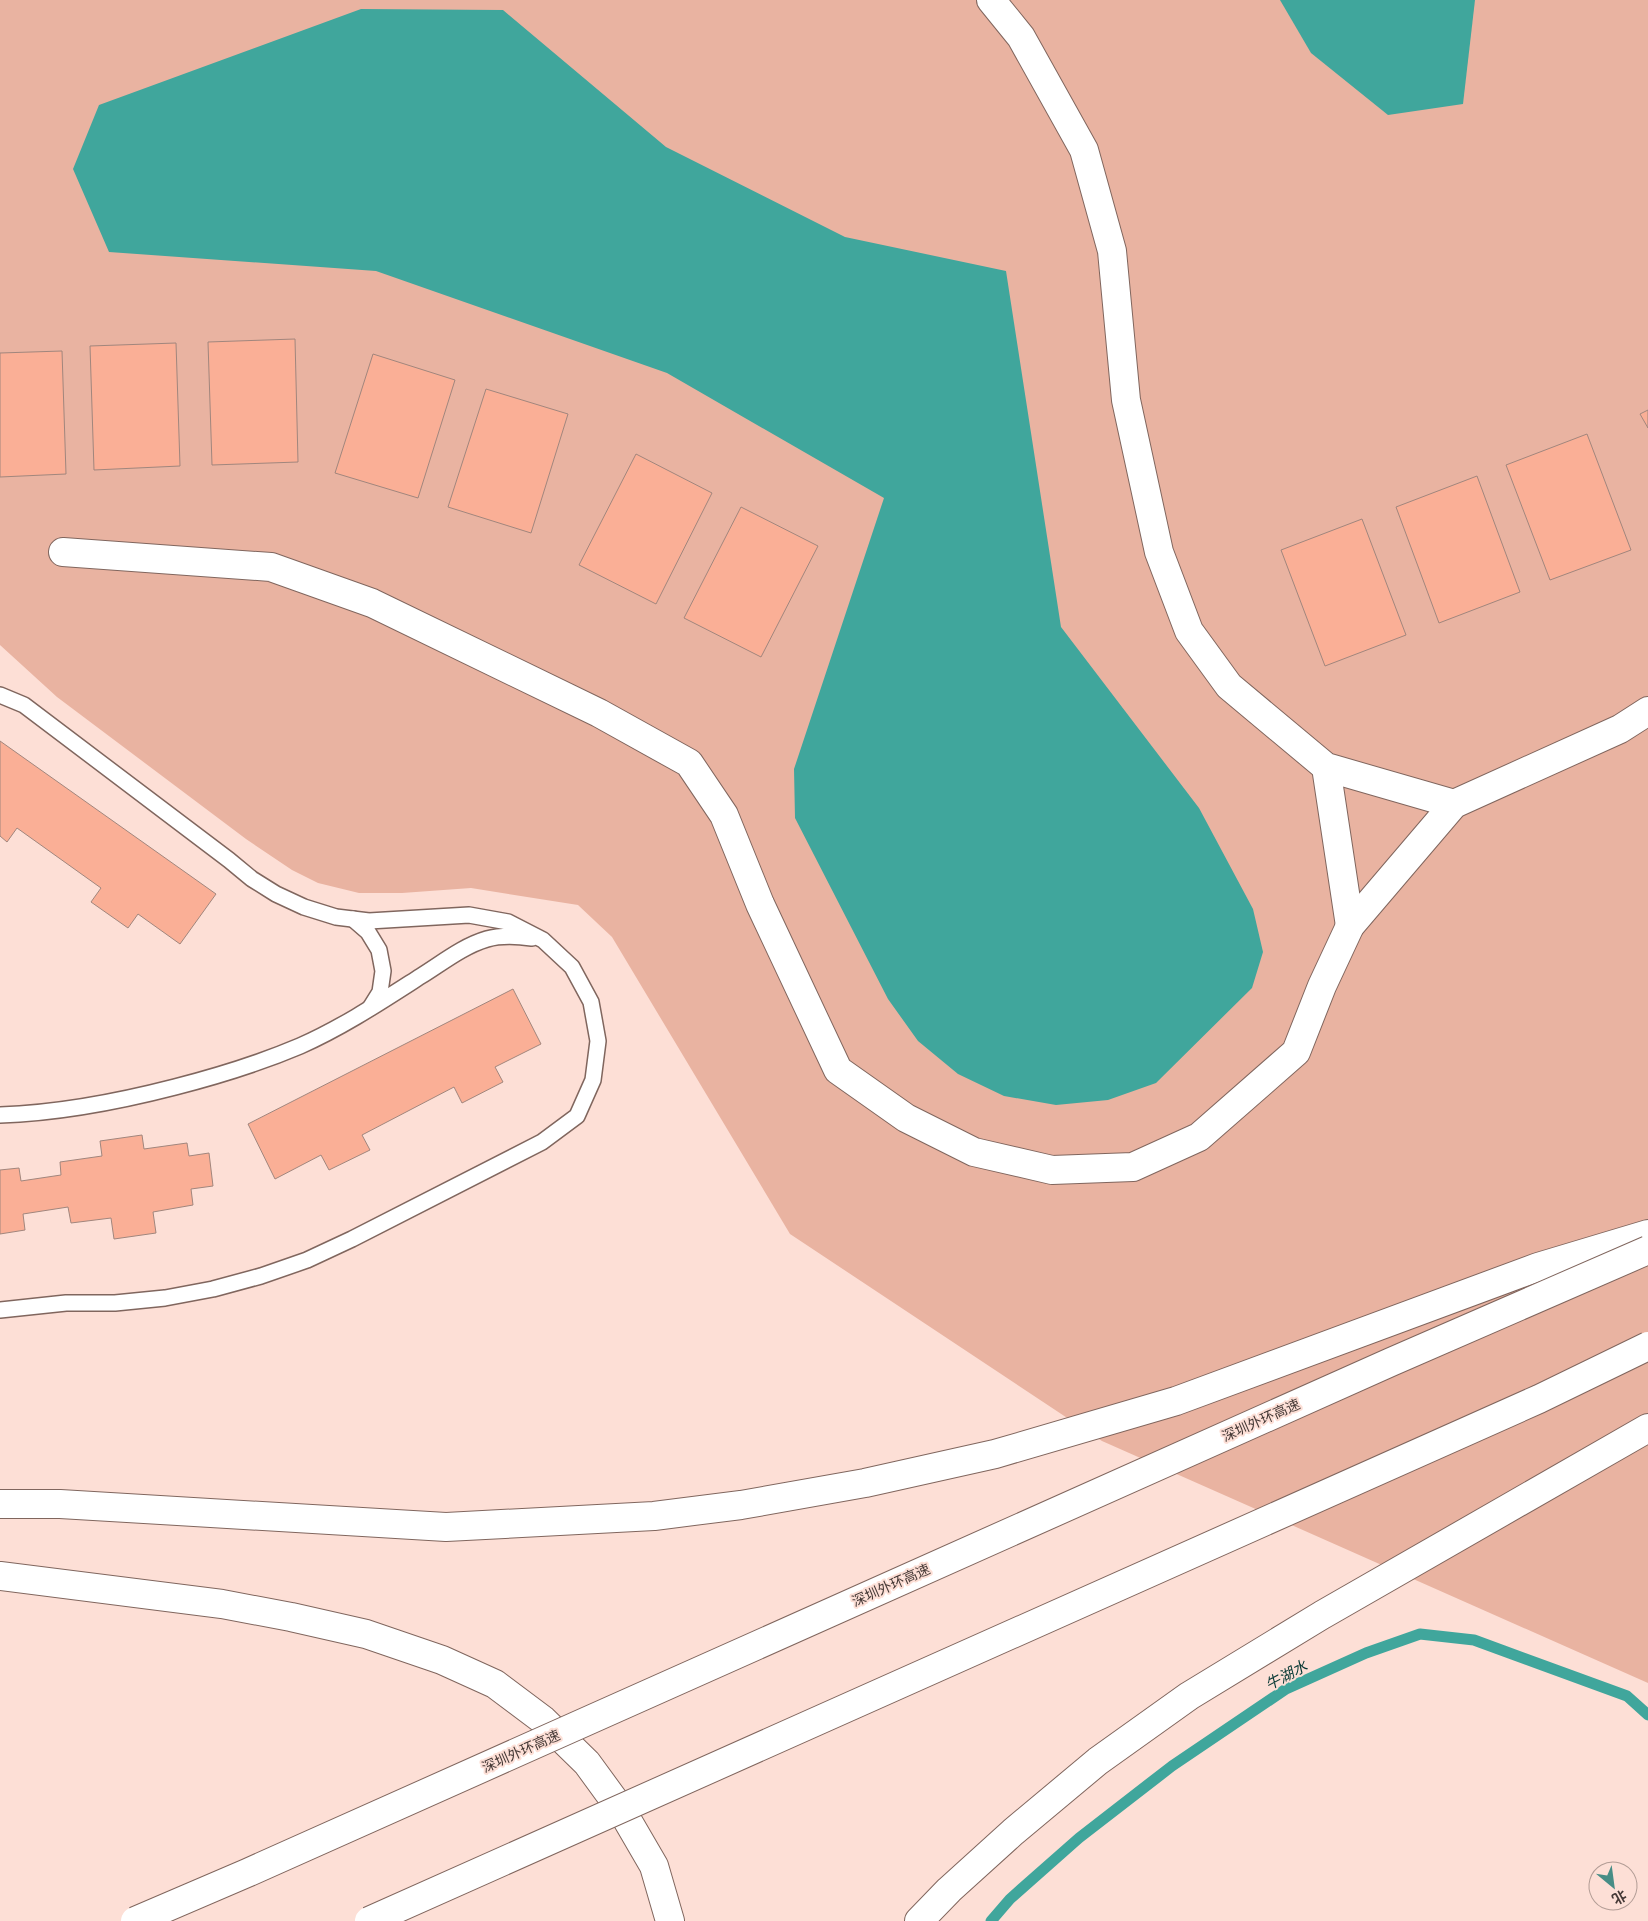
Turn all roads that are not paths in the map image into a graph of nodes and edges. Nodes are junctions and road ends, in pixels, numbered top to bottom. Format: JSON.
{"nodes":[{"id":1,"x":991,"y":0,"type":"edge"},
{"id":2,"x":63,"y":552,"type":"dead end"},
{"id":3,"x":0,"y":695,"type":"edge"},
{"id":4,"x":1648,"y":711,"type":"edge"},
{"id":5,"x":1326,"y":767,"type":"junction"},
{"id":6,"x":1454,"y":804,"type":"junction"},
{"id":7,"x":352,"y":918,"type":"junction"},
{"id":8,"x":1350,"y":926,"type":"junction"},
{"id":9,"x":543,"y":940,"type":"junction"},
{"id":10,"x":369,"y":1009,"type":"junction"},
{"id":11,"x":0,"y":1115,"type":"edge"},
{"id":12,"x":1648,"y":1234,"type":"edge"},
{"id":13,"x":1648,"y":1250,"type":"edge"},
{"id":14,"x":0,"y":1310,"type":"edge"},
{"id":15,"x":1648,"y":1346,"type":"edge"},
{"id":16,"x":1648,"y":1428,"type":"edge"},
{"id":17,"x":0,"y":1504,"type":"edge"},
{"id":18,"x":0,"y":1576,"type":"edge"},
{"id":19,"x":135,"y":1921,"type":"edge"},
{"id":20,"x":369,"y":1921,"type":"edge"},
{"id":21,"x":670,"y":1921,"type":"edge"},
{"id":22,"x":919,"y":1921,"type":"edge"}],
"edges":[{"from":1,"to":5,"type":"main road"},
{"from":2,"to":8,"type":"main road"},
{"from":3,"to":7,"type":"lane"},
{"from":4,"to":6,"type":"main road"},
{"from":5,"to":6,"type":"main road"},
{"from":5,"to":8,"type":"main road"},
{"from":6,"to":8,"type":"main road"},
{"from":7,"to":9,"type":"lane"},
{"from":7,"to":10,"type":"lane"},
{"from":9,"to":10,"type":"lane"},
{"from":9,"to":14,"type":"lane"},
{"from":10,"to":11,"type":"lane"},
{"from":12,"to":17,"type":"main road"},
{"from":13,"to":19,"type":"main road","name":"深圳外环高速","bridge":true},
{"from":15,"to":20,"type":"main road","bridge":true},
{"from":16,"to":22,"type":"main road"},
{"from":18,"to":21,"type":"main road"}]}
